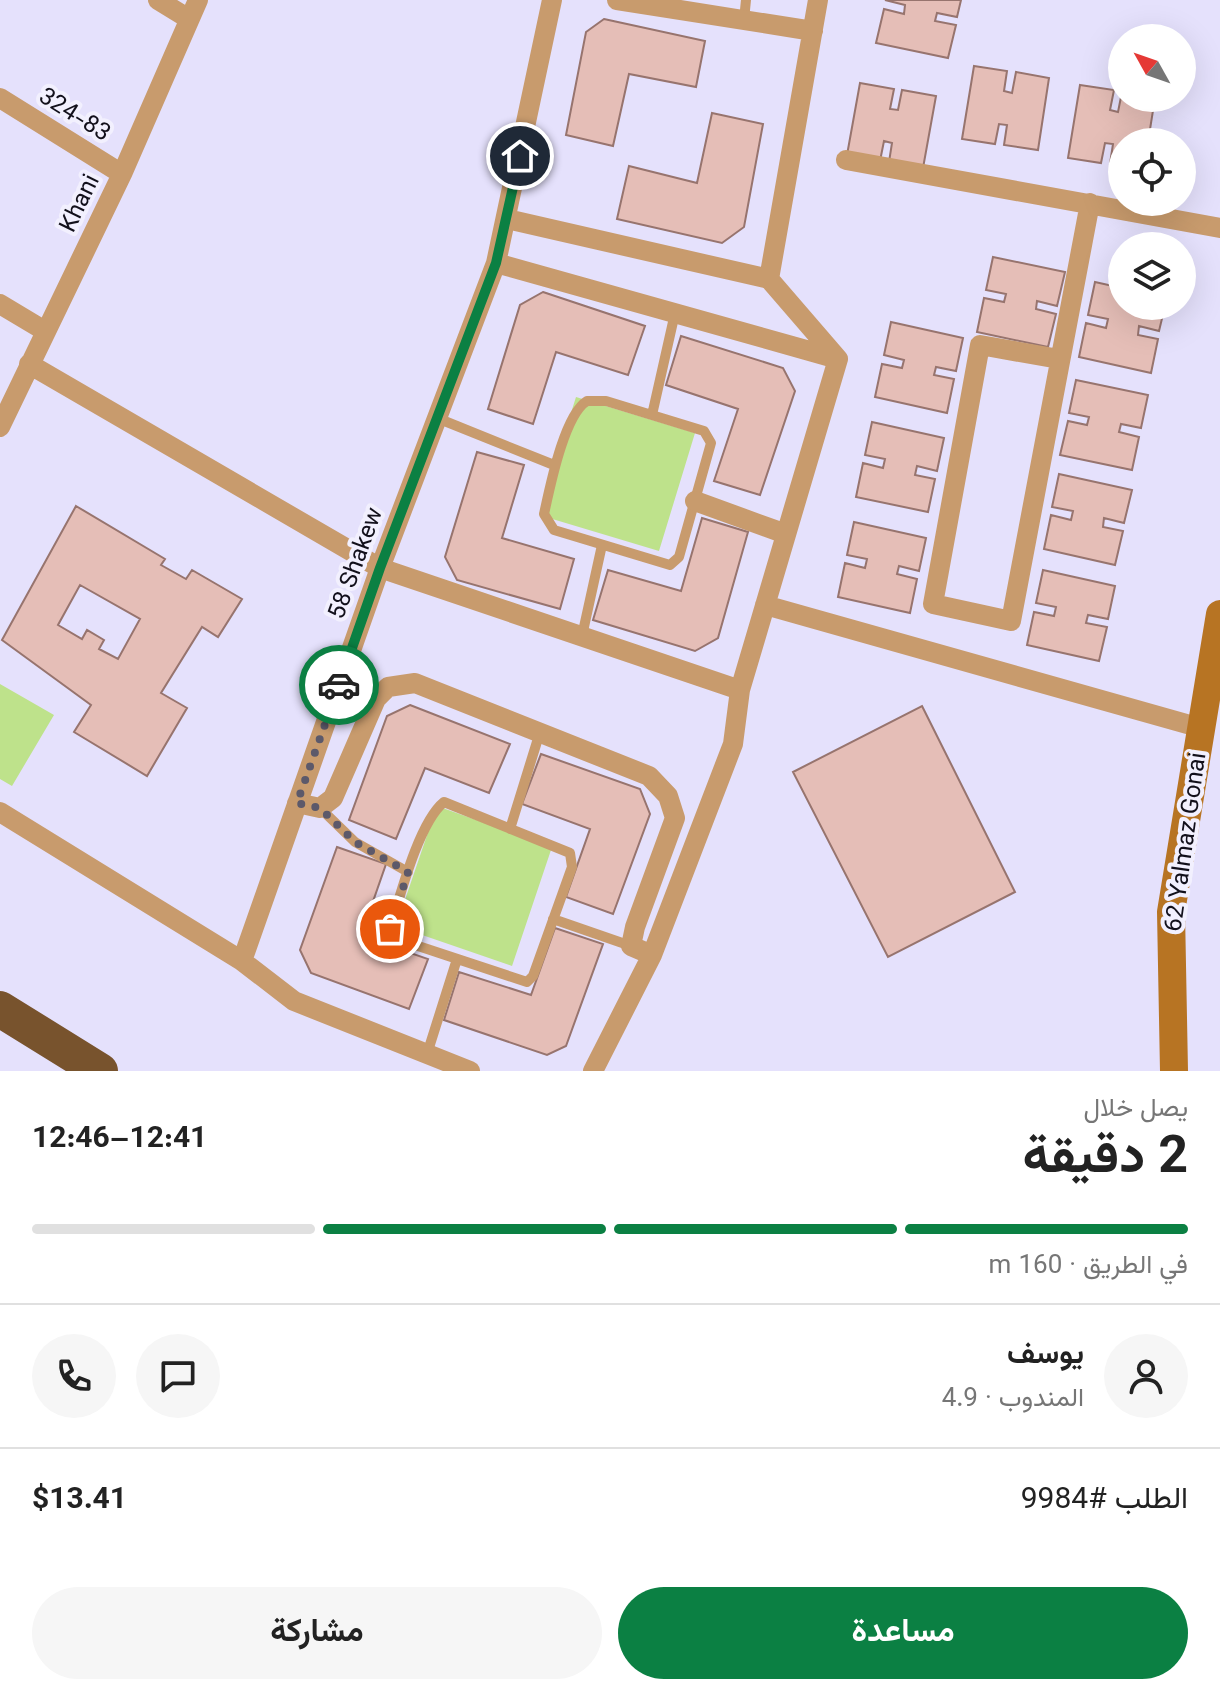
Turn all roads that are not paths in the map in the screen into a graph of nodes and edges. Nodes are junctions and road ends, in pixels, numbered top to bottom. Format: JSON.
{"nodes":[{"id":1,"x":158,"y":0,"type":"edge"},
{"id":2,"x":198,"y":0,"type":"edge"},
{"id":3,"x":552,"y":0,"type":"edge"},
{"id":4,"x":617,"y":0,"type":"edge"},
{"id":5,"x":818,"y":0,"type":"edge"},
{"id":6,"x":745,"y":10,"type":"edge"},
{"id":7,"x":189,"y":19,"type":"junction"},
{"id":8,"x":813,"y":31,"type":"junction"},
{"id":9,"x":0,"y":98,"type":"edge"},
{"id":10,"x":846,"y":160,"type":"dead end"},
{"id":11,"x":122,"y":174,"type":"junction"},
{"id":12,"x":1090,"y":203,"type":"junction"},
{"id":13,"x":507,"y":219,"type":"junction"},
{"id":14,"x":1220,"y":228,"type":"edge"},
{"id":15,"x":496,"y":263,"type":"junction"},
{"id":16,"x":769,"y":279,"type":"junction"},
{"id":17,"x":0,"y":304,"type":"edge"},
{"id":18,"x":675,"y":313,"type":"junction"},
{"id":19,"x":45,"y":331,"type":"junction"},
{"id":20,"x":838,"y":359,"type":"junction"},
{"id":21,"x":1059,"y":359,"type":"junction"},
{"id":22,"x":29,"y":364,"type":"junction"},
{"id":23,"x":652,"y":415,"type":"junction"},
{"id":24,"x":437,"y":418,"type":"junction"},
{"id":25,"x":0,"y":427,"type":"edge"},
{"id":26,"x":554,"y":465,"type":"junction"},
{"id":27,"x":695,"y":501,"type":"junction"},
{"id":28,"x":786,"y":534,"type":"junction"},
{"id":29,"x":602,"y":545,"type":"junction"},
{"id":30,"x":380,"y":568,"type":"junction"},
{"id":31,"x":765,"y":605,"type":"junction"},
{"id":32,"x":1220,"y":614,"type":"edge"},
{"id":33,"x":582,"y":636,"type":"junction"},
{"id":34,"x":740,"y":690,"type":"junction"},
{"id":35,"x":1201,"y":728,"type":"junction"},
{"id":36,"x":540,"y":732,"type":"junction"},
{"id":37,"x":297,"y":803,"type":"junction"},
{"id":38,"x":320,"y":808,"type":"junction"},
{"id":39,"x":0,"y":812,"type":"edge"},
{"id":40,"x":510,"y":829,"type":"junction"},
{"id":41,"x":408,"y":872,"type":"junction"},
{"id":42,"x":553,"y":919,"type":"junction"},
{"id":43,"x":631,"y":946,"type":"junction"},
{"id":44,"x":652,"y":955,"type":"junction"},
{"id":45,"x":457,"y":959,"type":"junction"},
{"id":46,"x":242,"y":961,"type":"junction"},
{"id":47,"x":0,"y":1009,"type":"edge"},
{"id":48,"x":427,"y":1054,"type":"junction"},
{"id":49,"x":100,"y":1071,"type":"edge"},
{"id":50,"x":470,"y":1071,"type":"edge"},
{"id":51,"x":593,"y":1071,"type":"edge"},
{"id":52,"x":1174,"y":1071,"type":"edge"}],
"edges":[{"from":1,"to":7,"type":"street"},
{"from":2,"to":7,"type":"street","name":"Khani"},
{"from":3,"to":13,"type":"street","name":"58 Shakew"},
{"from":4,"to":6,"type":"street"},
{"from":5,"to":8,"type":"street"},
{"from":6,"to":8,"type":"street"},
{"from":7,"to":11,"type":"street","name":"Khani"},
{"from":8,"to":16,"type":"street"},
{"from":9,"to":11,"type":"street","name":"324-83"},
{"from":10,"to":12,"type":"street"},
{"from":11,"to":19,"type":"street","name":"Khani"},
{"from":12,"to":14,"type":"street"},
{"from":12,"to":21,"type":"street"},
{"from":13,"to":15,"type":"street","name":"58 Shakew"},
{"from":13,"to":16,"type":"street"},
{"from":15,"to":18,"type":"street"},
{"from":15,"to":24,"type":"street","name":"58 Shakew"},
{"from":16,"to":20,"type":"street"},
{"from":17,"to":19,"type":"street"},
{"from":18,"to":20,"type":"street"},
{"from":18,"to":23,"type":"lane"},
{"from":19,"to":22,"type":"street","name":"Khani"},
{"from":20,"to":28,"type":"street"},
{"from":21,"to":21,"type":"street"},
{"from":22,"to":25,"type":"street","name":"Khani"},
{"from":22,"to":30,"type":"street"},
{"from":23,"to":26,"type":"lane"},
{"from":23,"to":27,"type":"lane"},
{"from":24,"to":26,"type":"lane"},
{"from":24,"to":30,"type":"street","name":"58 Shakew"},
{"from":26,"to":29,"type":"lane"},
{"from":27,"to":28,"type":"street"},
{"from":27,"to":29,"type":"lane"},
{"from":28,"to":31,"type":"street"},
{"from":29,"to":33,"type":"lane"},
{"from":30,"to":33,"type":"street"},
{"from":30,"to":37,"type":"street","name":"58 Shakew"},
{"from":31,"to":34,"type":"street"},
{"from":31,"to":35,"type":"street"},
{"from":32,"to":35,"type":"main road","name":"62 Yalmaz Gonai"},
{"from":33,"to":34,"type":"street"},
{"from":34,"to":44,"type":"street"},
{"from":35,"to":52,"type":"main road","name":"62 Yalmaz Gonai"},
{"from":36,"to":38,"type":"street"},
{"from":36,"to":40,"type":"lane"},
{"from":36,"to":43,"type":"street"},
{"from":37,"to":38,"type":"street"},
{"from":37,"to":46,"type":"street","name":"58 Shakew"},
{"from":38,"to":41,"type":"lane"},
{"from":39,"to":46,"type":"street"},
{"from":40,"to":41,"type":"lane"},
{"from":40,"to":42,"type":"lane"},
{"from":41,"to":45,"type":"lane"},
{"from":42,"to":43,"type":"lane"},
{"from":42,"to":45,"type":"lane"},
{"from":43,"to":44,"type":"street"},
{"from":44,"to":51,"type":"street"},
{"from":45,"to":48,"type":"lane"},
{"from":46,"to":48,"type":"street"},
{"from":47,"to":49,"type":"highway"},
{"from":48,"to":50,"type":"street"}]}
